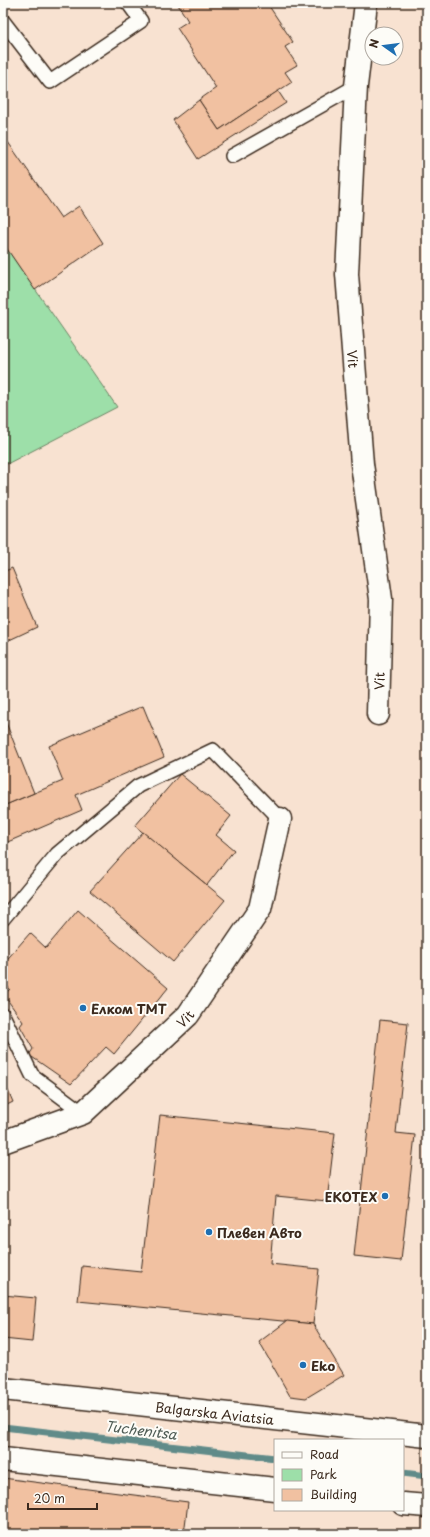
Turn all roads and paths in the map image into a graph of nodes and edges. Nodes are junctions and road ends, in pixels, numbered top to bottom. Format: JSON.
{"nodes":[{"id":1,"x":128,"y":3,"type":"edge"},
{"id":2,"x":366,"y":3,"type":"edge"},
{"id":3,"x":3,"y":21,"type":"edge"},
{"id":4,"x":356,"y":86,"type":"junction"},
{"id":5,"x":232,"y":156,"type":"dead end"},
{"id":6,"x":378,"y":714,"type":"dead end"},
{"id":7,"x":280,"y":819,"type":"joint"},
{"id":8,"x":3,"y":919,"type":"edge"},
{"id":9,"x":3,"y":1015,"type":"edge"},
{"id":10,"x":83,"y":1113,"type":"junction"},
{"id":11,"x":3,"y":1142,"type":"edge"},
{"id":12,"x":3,"y":1389,"type":"edge"},
{"id":13,"x":427,"y":1436,"type":"edge"},
{"id":14,"x":3,"y":1459,"type":"edge"},
{"id":15,"x":274,"y":1489,"type":"edge"},
{"id":16,"x":404,"y":1504,"type":"edge"},
{"id":17,"x":427,"y":1506,"type":"edge"}],
"edges":[{"from":1,"to":3,"type":"lane"},
{"from":2,"to":4,"type":"street","name":"Vit"},
{"from":4,"to":5,"type":"lane"},
{"from":4,"to":6,"type":"street","name":"Vit"},
{"from":7,"to":8,"type":"lane"},
{"from":7,"to":10,"type":"street","name":"Vit"},
{"from":9,"to":10,"type":"lane"},
{"from":10,"to":11,"type":"street","name":"Vit"},
{"from":12,"to":13,"type":"street","name":"Balgarska Aviatsia"},
{"from":14,"to":15,"type":"street"},
{"from":16,"to":17,"type":"street"}]}
